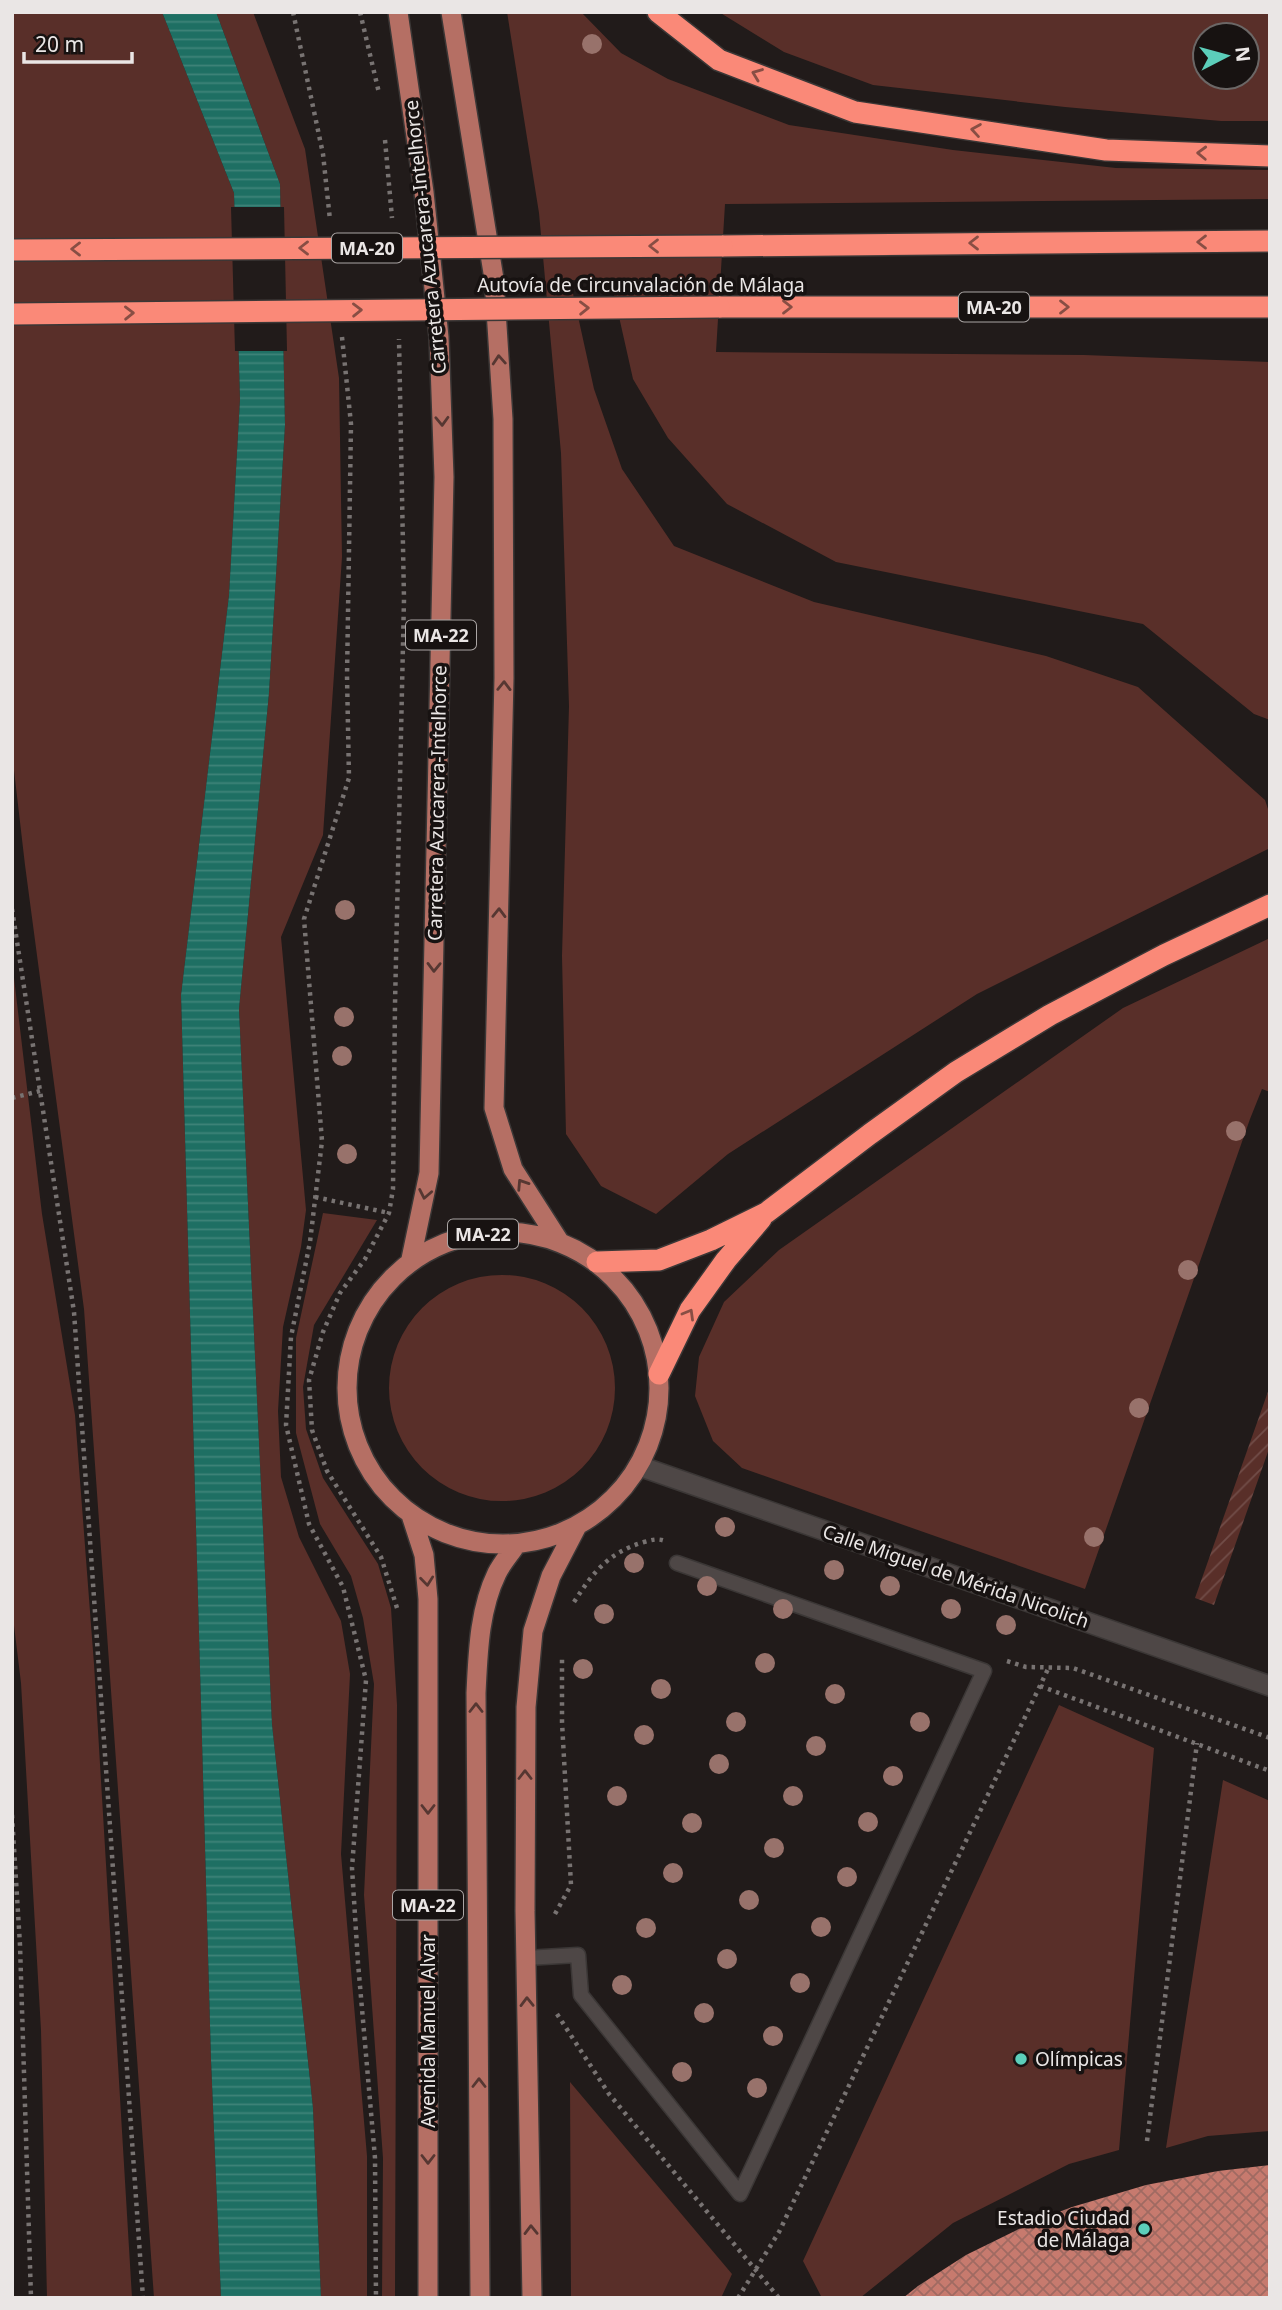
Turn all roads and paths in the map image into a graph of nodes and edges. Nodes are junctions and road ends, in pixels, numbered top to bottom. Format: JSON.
{"nodes":[{"id":1,"x":293,"y":12,"type":"edge"},
{"id":2,"x":360,"y":12,"type":"edge"},
{"id":3,"x":398,"y":12,"type":"edge"},
{"id":4,"x":451,"y":12,"type":"edge"},
{"id":5,"x":658,"y":12,"type":"edge"},
{"id":6,"x":382,"y":106,"type":"dead end"},
{"id":7,"x":384,"y":130,"type":"dead end"},
{"id":8,"x":1270,"y":156,"type":"edge"},
{"id":9,"x":330,"y":221,"type":"dead end"},
{"id":10,"x":392,"y":230,"type":"dead end"},
{"id":11,"x":1270,"y":241,"type":"edge"},
{"id":12,"x":12,"y":250,"type":"edge"},
{"id":13,"x":1270,"y":307,"type":"edge"},
{"id":14,"x":12,"y":314,"type":"edge"},
{"id":15,"x":341,"y":329,"type":"dead end"},
{"id":16,"x":399,"y":337,"type":"dead end"},
{"id":17,"x":1270,"y":905,"type":"edge"},
{"id":18,"x":12,"y":909,"type":"edge"},
{"id":19,"x":40,"y":1091,"type":"junction"},
{"id":20,"x":12,"y":1098,"type":"edge"},
{"id":21,"x":315,"y":1197,"type":"junction"},
{"id":22,"x":388,"y":1213,"type":"junction"},
{"id":23,"x":766,"y":1213,"type":"junction"},
{"id":24,"x":559,"y":1241,"type":"junction"},
{"id":25,"x":411,"y":1259,"type":"junction"},
{"id":26,"x":597,"y":1262,"type":"junction"},
{"id":27,"x":659,"y":1374,"type":"junction"},
{"id":28,"x":642,"y":1467,"type":"junction"},
{"id":29,"x":411,"y":1516,"type":"junction"},
{"id":30,"x":577,"y":1526,"type":"junction"},
{"id":31,"x":670,"y":1543,"type":"dead end"},
{"id":32,"x":516,"y":1545,"type":"junction"},
{"id":33,"x":677,"y":1563,"type":"dead end"},
{"id":34,"x":571,"y":1606,"type":"dead end"},
{"id":35,"x":398,"y":1618,"type":"dead end"},
{"id":36,"x":562,"y":1647,"type":"dead end"},
{"id":37,"x":1001,"y":1659,"type":"dead end"},
{"id":38,"x":1048,"y":1669,"type":"junction"},
{"id":39,"x":1040,"y":1686,"type":"junction"},
{"id":40,"x":1270,"y":1686,"type":"edge"},
{"id":41,"x":1270,"y":1738,"type":"edge"},
{"id":42,"x":1197,"y":1743,"type":"junction"},
{"id":43,"x":1270,"y":1771,"type":"edge"},
{"id":44,"x":12,"y":1815,"type":"edge"},
{"id":45,"x":551,"y":1956,"type":"junction"},
{"id":46,"x":526,"y":1958,"type":"junction"},
{"id":47,"x":552,"y":2019,"type":"dead end"},
{"id":48,"x":1147,"y":2141,"type":"dead end"},
{"id":49,"x":756,"y":2267,"type":"junction"},
{"id":50,"x":31,"y":2298,"type":"edge"},
{"id":51,"x":143,"y":2298,"type":"edge"},
{"id":52,"x":376,"y":2298,"type":"edge"},
{"id":53,"x":428,"y":2298,"type":"edge"},
{"id":54,"x":480,"y":2298,"type":"edge"},
{"id":55,"x":532,"y":2298,"type":"edge"},
{"id":56,"x":738,"y":2298,"type":"edge"},
{"id":57,"x":779,"y":2298,"type":"edge"}],
"edges":[{"from":1,"to":9,"type":"path"},
{"from":2,"to":6,"type":"path"},
{"from":3,"to":25,"type":"main road","name":"Carretera Azucarera-Intelhorce","number":"MA-22","one_way":true},
{"from":24,"to":4,"type":"main road","number":"MA-22","one_way":true},
{"from":8,"to":5,"type":"highway","one_way":true},
{"from":7,"to":10,"type":"path"},
{"from":11,"to":12,"type":"highway","name":"Autovía de Circunvalación de Málaga","number":"MA-20","one_way":true,"bridge":true},
{"from":14,"to":13,"type":"highway","name":"Autovía de Circunvalación de Málaga","number":"MA-20","one_way":true,"bridge":true},
{"from":15,"to":21,"type":"path"},
{"from":16,"to":22,"type":"path"},
{"from":17,"to":23,"type":"highway"},
{"from":18,"to":19,"type":"path"},
{"from":19,"to":20,"type":"path"},
{"from":19,"to":51,"type":"path"},
{"from":21,"to":22,"type":"path"},
{"from":21,"to":52,"type":"path"},
{"from":22,"to":35,"type":"path"},
{"from":23,"to":26,"type":"highway"},
{"from":27,"to":23,"type":"highway","one_way":true},
{"from":24,"to":25,"type":"main road","number":"MA-22"},
{"from":24,"to":26,"type":"main road","number":"MA-22"},
{"from":25,"to":29,"type":"main road","number":"MA-22"},
{"from":26,"to":27,"type":"main road","number":"MA-22"},
{"from":27,"to":28,"type":"main road","number":"MA-22"},
{"from":28,"to":30,"type":"main road","number":"MA-22"},
{"from":28,"to":40,"type":"street","name":"Calle Miguel de Mérida Nicolich"},
{"from":29,"to":32,"type":"main road","number":"MA-22"},
{"from":29,"to":53,"type":"main road","name":"Avenida Manuel Alvar","number":"MA-22","one_way":true},
{"from":30,"to":32,"type":"main road","number":"MA-22"},
{"from":46,"to":30,"type":"main road","one_way":true},
{"from":31,"to":34,"type":"path"},
{"from":54,"to":32,"type":"main road","number":"MA-22","one_way":true},
{"from":33,"to":45,"type":"lane"},
{"from":36,"to":45,"type":"path"},
{"from":37,"to":38,"type":"path"},
{"from":38,"to":39,"type":"path"},
{"from":38,"to":41,"type":"path"},
{"from":39,"to":42,"type":"path"},
{"from":39,"to":49,"type":"path"},
{"from":42,"to":43,"type":"path"},
{"from":42,"to":48,"type":"path"},
{"from":44,"to":50,"type":"path"},
{"from":45,"to":46,"type":"lane"},
{"from":55,"to":46,"type":"main road","one_way":true},
{"from":47,"to":49,"type":"path"},
{"from":49,"to":56,"type":"path"},
{"from":49,"to":57,"type":"path"}]}
